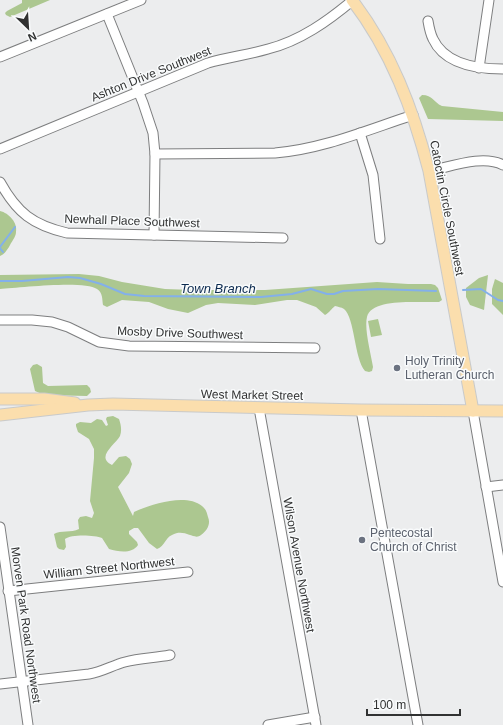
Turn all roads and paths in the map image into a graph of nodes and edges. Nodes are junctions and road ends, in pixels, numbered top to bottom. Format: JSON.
{"nodes":[{"id":1,"x":141,"y":0,"type":"edge"},
{"id":2,"x":352,"y":0,"type":"edge"},
{"id":3,"x":489,"y":0,"type":"edge"},
{"id":4,"x":107,"y":14,"type":"junction"},
{"id":5,"x":428,"y":21,"type":"dead end"},
{"id":6,"x":0,"y":57,"type":"edge"},
{"id":7,"x":479,"y":68,"type":"junction"},
{"id":8,"x":503,"y":69,"type":"edge"},
{"id":9,"x":139,"y":91,"type":"junction"},
{"id":10,"x":413,"y":115,"type":"junction"},
{"id":11,"x":360,"y":133,"type":"junction"},
{"id":12,"x":0,"y":149,"type":"edge"},
{"id":13,"x":155,"y":154,"type":"junction"},
{"id":14,"x":503,"y":165,"type":"edge"},
{"id":15,"x":429,"y":171,"type":"junction"},
{"id":16,"x":0,"y":182,"type":"edge"},
{"id":17,"x":154,"y":235,"type":"junction"},
{"id":18,"x":283,"y":238,"type":"dead end"},
{"id":19,"x":380,"y":239,"type":"dead end"},
{"id":20,"x":0,"y":320,"type":"edge"},
{"id":21,"x":315,"y":348,"type":"dead end"},
{"id":22,"x":0,"y":399,"type":"edge"},
{"id":23,"x":88,"y":405,"type":"junction"},
{"id":24,"x":259,"y":408,"type":"junction"},
{"id":25,"x":361,"y":410,"type":"junction"},
{"id":26,"x":473,"y":411,"type":"junction"},
{"id":27,"x":503,"y":411,"type":"edge"},
{"id":28,"x":0,"y":415,"type":"edge"},
{"id":29,"x":503,"y":485,"type":"edge"},
{"id":30,"x":486,"y":487,"type":"junction"},
{"id":31,"x":0,"y":527,"type":"edge"},
{"id":32,"x":188,"y":572,"type":"dead end"},
{"id":33,"x":503,"y":582,"type":"edge"},
{"id":34,"x":8,"y":591,"type":"junction"},
{"id":35,"x":170,"y":655,"type":"dead end"},
{"id":36,"x":21,"y":681,"type":"junction"},
{"id":37,"x":0,"y":684,"type":"edge"},
{"id":38,"x":316,"y":721,"type":"edge"},
{"id":39,"x":28,"y":725,"type":"edge"},
{"id":40,"x":268,"y":725,"type":"edge"},
{"id":41,"x":418,"y":725,"type":"edge"}],
"edges":[{"from":1,"to":4,"type":"street"},
{"from":2,"to":9,"type":"street","name":"Ashton Drive Southwest"},
{"from":2,"to":10,"type":"main road","name":"Catoctin Circle Southwest"},
{"from":3,"to":7,"type":"street"},
{"from":4,"to":6,"type":"street"},
{"from":4,"to":9,"type":"street"},
{"from":5,"to":7,"type":"street"},
{"from":7,"to":8,"type":"street"},
{"from":9,"to":12,"type":"street","name":"Ashton Drive Southwest"},
{"from":9,"to":13,"type":"street"},
{"from":10,"to":11,"type":"street"},
{"from":10,"to":15,"type":"main road","name":"Catoctin Circle Southwest"},
{"from":11,"to":13,"type":"street"},
{"from":11,"to":19,"type":"street"},
{"from":13,"to":17,"type":"street"},
{"from":14,"to":15,"type":"street"},
{"from":15,"to":26,"type":"main road","name":"Catoctin Circle Southwest"},
{"from":16,"to":17,"type":"street","name":"Newhall Place Southwest"},
{"from":17,"to":18,"type":"street","name":"Newhall Place Southwest"},
{"from":20,"to":21,"type":"street","name":"Mosby Drive Southwest"},
{"from":22,"to":23,"type":"main road"},
{"from":23,"to":24,"type":"main road","name":"West Market Street"},
{"from":23,"to":28,"type":"main road","name":"West Market Street"},
{"from":24,"to":25,"type":"main road","name":"West Market Street"},
{"from":24,"to":38,"type":"street","name":"Wilson Avenue Northwest"},
{"from":25,"to":26,"type":"main road","name":"West Market Street"},
{"from":25,"to":41,"type":"street"},
{"from":26,"to":27,"type":"main road","name":"West Market Street"},
{"from":26,"to":30,"type":"street"},
{"from":29,"to":30,"type":"street"},
{"from":30,"to":33,"type":"street"},
{"from":31,"to":34,"type":"street","name":"Morven Park Road Northwest"},
{"from":32,"to":34,"type":"street","name":"William Street Northwest"},
{"from":34,"to":36,"type":"street","name":"Morven Park Road Northwest"},
{"from":35,"to":36,"type":"street"},
{"from":36,"to":37,"type":"street"},
{"from":36,"to":39,"type":"street","name":"Morven Park Road Northwest"},
{"from":38,"to":40,"type":"street"}]}
